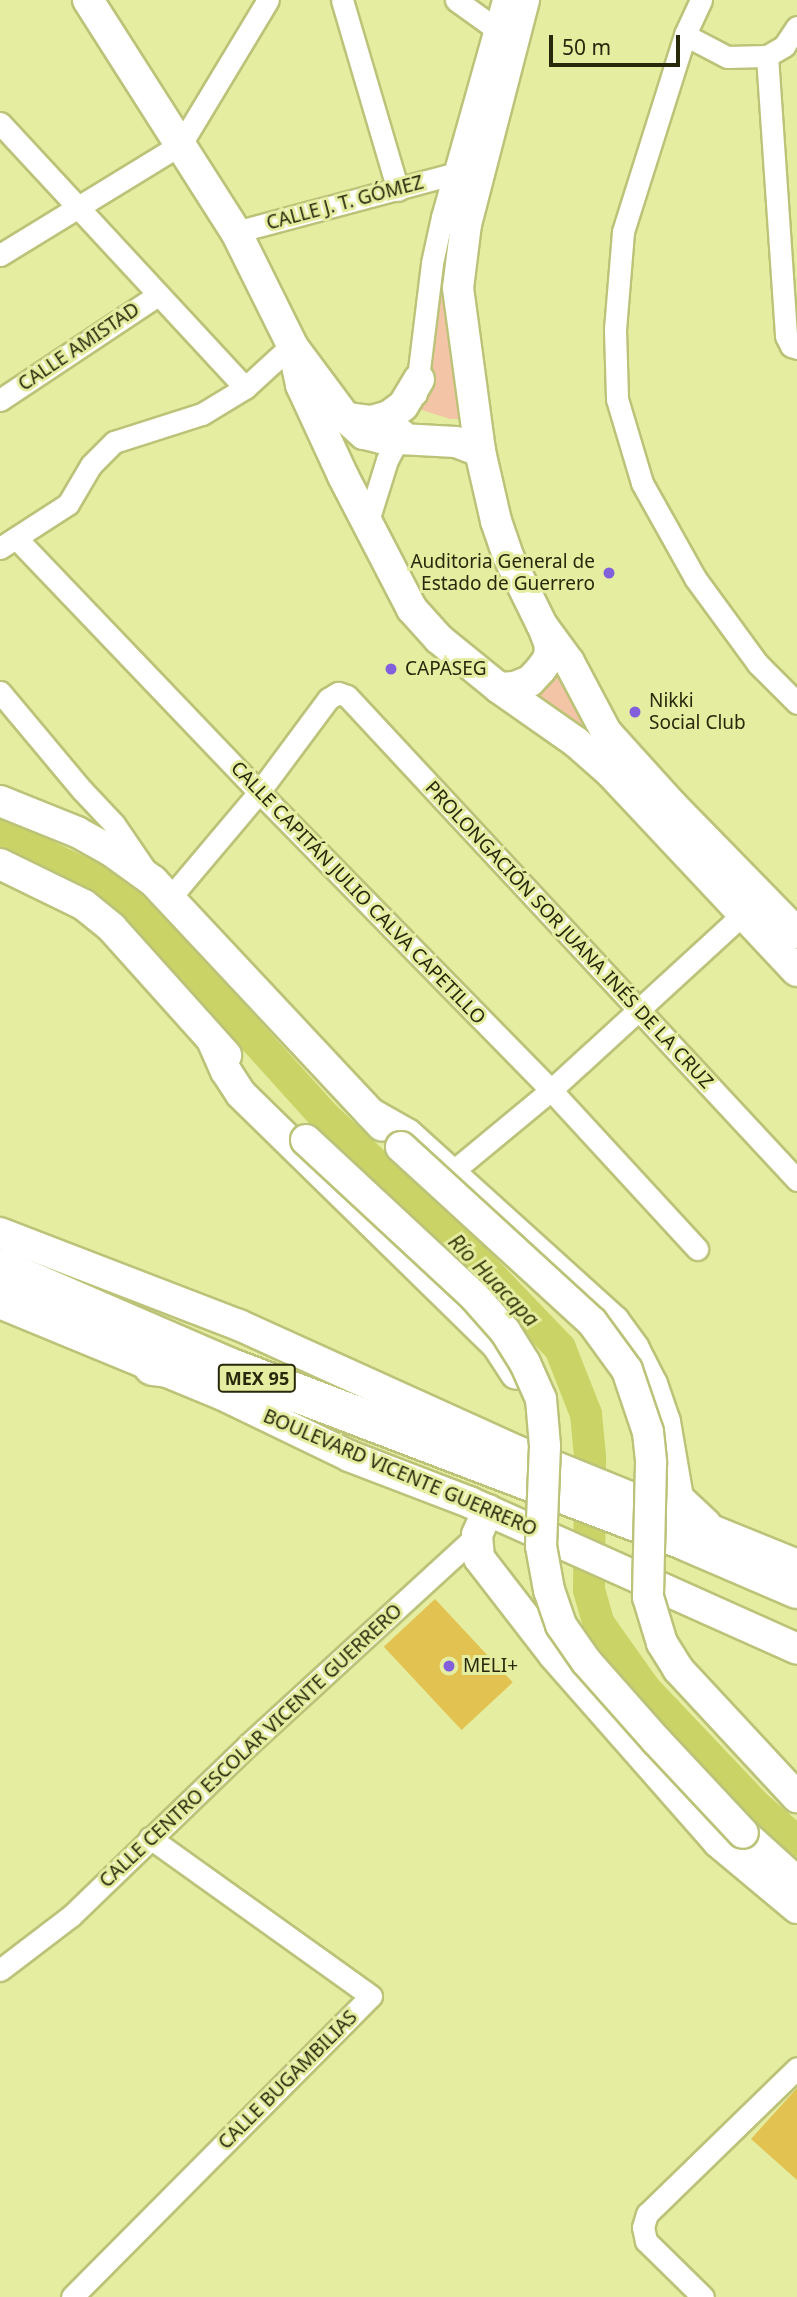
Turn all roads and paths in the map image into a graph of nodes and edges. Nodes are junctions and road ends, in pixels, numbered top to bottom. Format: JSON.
{"nodes":[{"id":1,"x":88,"y":0,"type":"edge"},
{"id":2,"x":268,"y":0,"type":"edge"},
{"id":3,"x":342,"y":0,"type":"edge"},
{"id":4,"x":456,"y":0,"type":"edge"},
{"id":5,"x":503,"y":0,"type":"edge"},
{"id":6,"x":524,"y":0,"type":"edge"},
{"id":7,"x":701,"y":0,"type":"edge"},
{"id":8,"x":797,"y":27,"type":"edge"},
{"id":9,"x":495,"y":28,"type":"junction"},
{"id":10,"x":685,"y":35,"type":"junction"},
{"id":11,"x":767,"y":56,"type":"junction"},
{"id":12,"x":0,"y":123,"type":"edge"},
{"id":13,"x":181,"y":144,"type":"junction"},
{"id":14,"x":453,"y":174,"type":"junction"},
{"id":15,"x":398,"y":190,"type":"junction"},
{"id":16,"x":75,"y":207,"type":"junction"},
{"id":17,"x":236,"y":232,"type":"junction"},
{"id":18,"x":0,"y":254,"type":"edge"},
{"id":19,"x":158,"y":295,"type":"junction"},
{"id":20,"x":293,"y":346,"type":"junction"},
{"id":21,"x":797,"y":348,"type":"edge"},
{"id":22,"x":419,"y":379,"type":"junction"},
{"id":23,"x":245,"y":388,"type":"junction"},
{"id":24,"x":0,"y":400,"type":"edge"},
{"id":25,"x":346,"y":418,"type":"junction"},
{"id":26,"x":400,"y":438,"type":"junction"},
{"id":27,"x":480,"y":451,"type":"junction"},
{"id":28,"x":368,"y":521,"type":"junction"},
{"id":29,"x":9,"y":544,"type":"edge"},
{"id":30,"x":542,"y":625,"type":"junction"},
{"id":31,"x":499,"y":688,"type":"junction"},
{"id":32,"x":0,"y":692,"type":"edge"},
{"id":33,"x":797,"y":703,"type":"edge"},
{"id":34,"x":259,"y":792,"type":"junction"},
{"id":35,"x":0,"y":801,"type":"edge"},
{"id":36,"x":0,"y":864,"type":"edge"},
{"id":37,"x":161,"y":890,"type":"junction"},
{"id":38,"x":742,"y":915,"type":"junction"},
{"id":39,"x":797,"y":933,"type":"edge"},
{"id":40,"x":797,"y":971,"type":"edge"},
{"id":41,"x":638,"y":1011,"type":"junction"},
{"id":42,"x":212,"y":1040,"type":"junction"},
{"id":43,"x":551,"y":1090,"type":"junction"},
{"id":44,"x":370,"y":1113,"type":"junction"},
{"id":45,"x":452,"y":1172,"type":"junction"},
{"id":46,"x":797,"y":1180,"type":"edge"},
{"id":47,"x":0,"y":1233,"type":"edge"},
{"id":48,"x":697,"y":1250,"type":"dead end"},
{"id":49,"x":0,"y":1268,"type":"edge"},
{"id":50,"x":0,"y":1287,"type":"edge"},
{"id":51,"x":0,"y":1303,"type":"edge"},
{"id":52,"x":153,"y":1366,"type":"junction"},
{"id":53,"x":201,"y":1372,"type":"junction"},
{"id":54,"x":505,"y":1491,"type":"junction"},
{"id":55,"x":695,"y":1539,"type":"junction"},
{"id":56,"x":797,"y":1566,"type":"edge"},
{"id":57,"x":797,"y":1589,"type":"edge"},
{"id":58,"x":797,"y":1607,"type":"edge"},
{"id":59,"x":793,"y":1648,"type":"edge"},
{"id":60,"x":797,"y":1797,"type":"edge"},
{"id":61,"x":150,"y":1838,"type":"junction"},
{"id":62,"x":797,"y":1882,"type":"edge"},
{"id":63,"x":797,"y":1908,"type":"edge"},
{"id":64,"x":0,"y":1970,"type":"edge"},
{"id":65,"x":797,"y":2068,"type":"edge"},
{"id":66,"x":72,"y":2297,"type":"edge"},
{"id":67,"x":703,"y":2297,"type":"edge"}],
"edges":[{"from":1,"to":13,"type":"main road"},
{"from":2,"to":13,"type":"street"},
{"from":3,"to":15,"type":"street"},
{"from":4,"to":9,"type":"street"},
{"from":5,"to":9,"type":"street"},
{"from":6,"to":27,"type":"main road"},
{"from":7,"to":10,"type":"street"},
{"from":8,"to":11,"type":"street"},
{"from":9,"to":14,"type":"street"},
{"from":10,"to":11,"type":"street"},
{"from":10,"to":33,"type":"street"},
{"from":11,"to":21,"type":"street"},
{"from":12,"to":16,"type":"street"},
{"from":13,"to":16,"type":"street"},
{"from":13,"to":17,"type":"main road"},
{"from":14,"to":15,"type":"street","name":"CALLE J. T. GÓMEZ"},
{"from":14,"to":22,"type":"street"},
{"from":15,"to":17,"type":"street","name":"CALLE J. T. GÓMEZ"},
{"from":16,"to":18,"type":"street"},
{"from":16,"to":19,"type":"street"},
{"from":17,"to":20,"type":"main road"},
{"from":19,"to":23,"type":"street"},
{"from":19,"to":24,"type":"street","name":"CALLE AMISTAD"},
{"from":20,"to":23,"type":"street"},
{"from":20,"to":25,"type":"main road"},
{"from":20,"to":28,"type":"main road"},
{"from":22,"to":25,"type":"main road"},
{"from":22,"to":26,"type":"street"},
{"from":23,"to":29,"type":"street"},
{"from":25,"to":26,"type":"main road"},
{"from":26,"to":27,"type":"main road"},
{"from":26,"to":28,"type":"street"},
{"from":27,"to":30,"type":"main road"},
{"from":28,"to":31,"type":"main road"},
{"from":29,"to":34,"type":"street","name":"CALLE CAPITÁN JULIO CALVA CAPETILLO"},
{"from":30,"to":31,"type":"main road"},
{"from":30,"to":39,"type":"main road"},
{"from":31,"to":38,"type":"main road"},
{"from":32,"to":37,"type":"street"},
{"from":34,"to":37,"type":"street"},
{"from":34,"to":41,"type":"street","name":"PROLONGACIÓN SOR JUANA INÉS DE LA CRUZ"},
{"from":34,"to":43,"type":"street","name":"CALLE CAPITÁN JULIO CALVA CAPETILLO"},
{"from":35,"to":37,"type":"main road"},
{"from":36,"to":42,"type":"main road"},
{"from":37,"to":44,"type":"main road"},
{"from":38,"to":40,"type":"main road"},
{"from":38,"to":41,"type":"street"},
{"from":41,"to":43,"type":"street"},
{"from":41,"to":46,"type":"street","name":"PROLONGACIÓN SOR JUANA INÉS DE LA CRUZ"},
{"from":42,"to":54,"type":"main road"},
{"from":42,"to":62,"type":"main road","bridge":true},
{"from":43,"to":45,"type":"street"},
{"from":43,"to":48,"type":"street","name":"CALLE CAPITÁN JULIO CALVA CAPETILLO"},
{"from":44,"to":45,"type":"main road"},
{"from":44,"to":60,"type":"main road","bridge":true},
{"from":45,"to":55,"type":"main road"},
{"from":47,"to":54,"type":"main road","name":"BOULEVARD VICENTE GUERRERO"},
{"from":49,"to":54,"type":"highway","name":"BOULEVARD VICENTE GUERRERO","number":"MEX 95"},
{"from":50,"to":53,"type":"highway","name":"BOULEVARD VICENTE GUERRERO","number":"MEX 95"},
{"from":51,"to":52,"type":"main road","name":"BOULEVARD VICENTE GUERRERO"},
{"from":52,"to":53,"type":"highway"},
{"from":52,"to":54,"type":"main road","name":"BOULEVARD VICENTE GUERRERO"},
{"from":53,"to":54,"type":"highway","name":"BOULEVARD VICENTE GUERRERO","number":"MEX 95"},
{"from":54,"to":55,"type":"highway","name":"BOULEVARD VICENTE GUERRERO","number":"MEX 95","bridge":true},
{"from":54,"to":59,"type":"main road","name":"BOULEVARD VICENTE GUERRERO","bridge":true},
{"from":54,"to":61,"type":"street","name":"CALLE CENTRO ESCOLAR VICENTE GUERRERO"},
{"from":54,"to":63,"type":"main road"},
{"from":55,"to":56,"type":"main road","name":"BOULEVARD VICENTE GUERRERO"},
{"from":55,"to":57,"type":"highway","name":"BOULEVARD VICENTE GUERRERO","number":"MEX 95"},
{"from":55,"to":58,"type":"highway","name":"BOULEVARD VICENTE GUERRERO","number":"MEX 95"},
{"from":61,"to":64,"type":"street","name":"CALLE CENTRO ESCOLAR VICENTE GUERRERO"},
{"from":61,"to":66,"type":"street","name":"CALLE BUGAMBILIAS"},
{"from":65,"to":67,"type":"street"}]}
